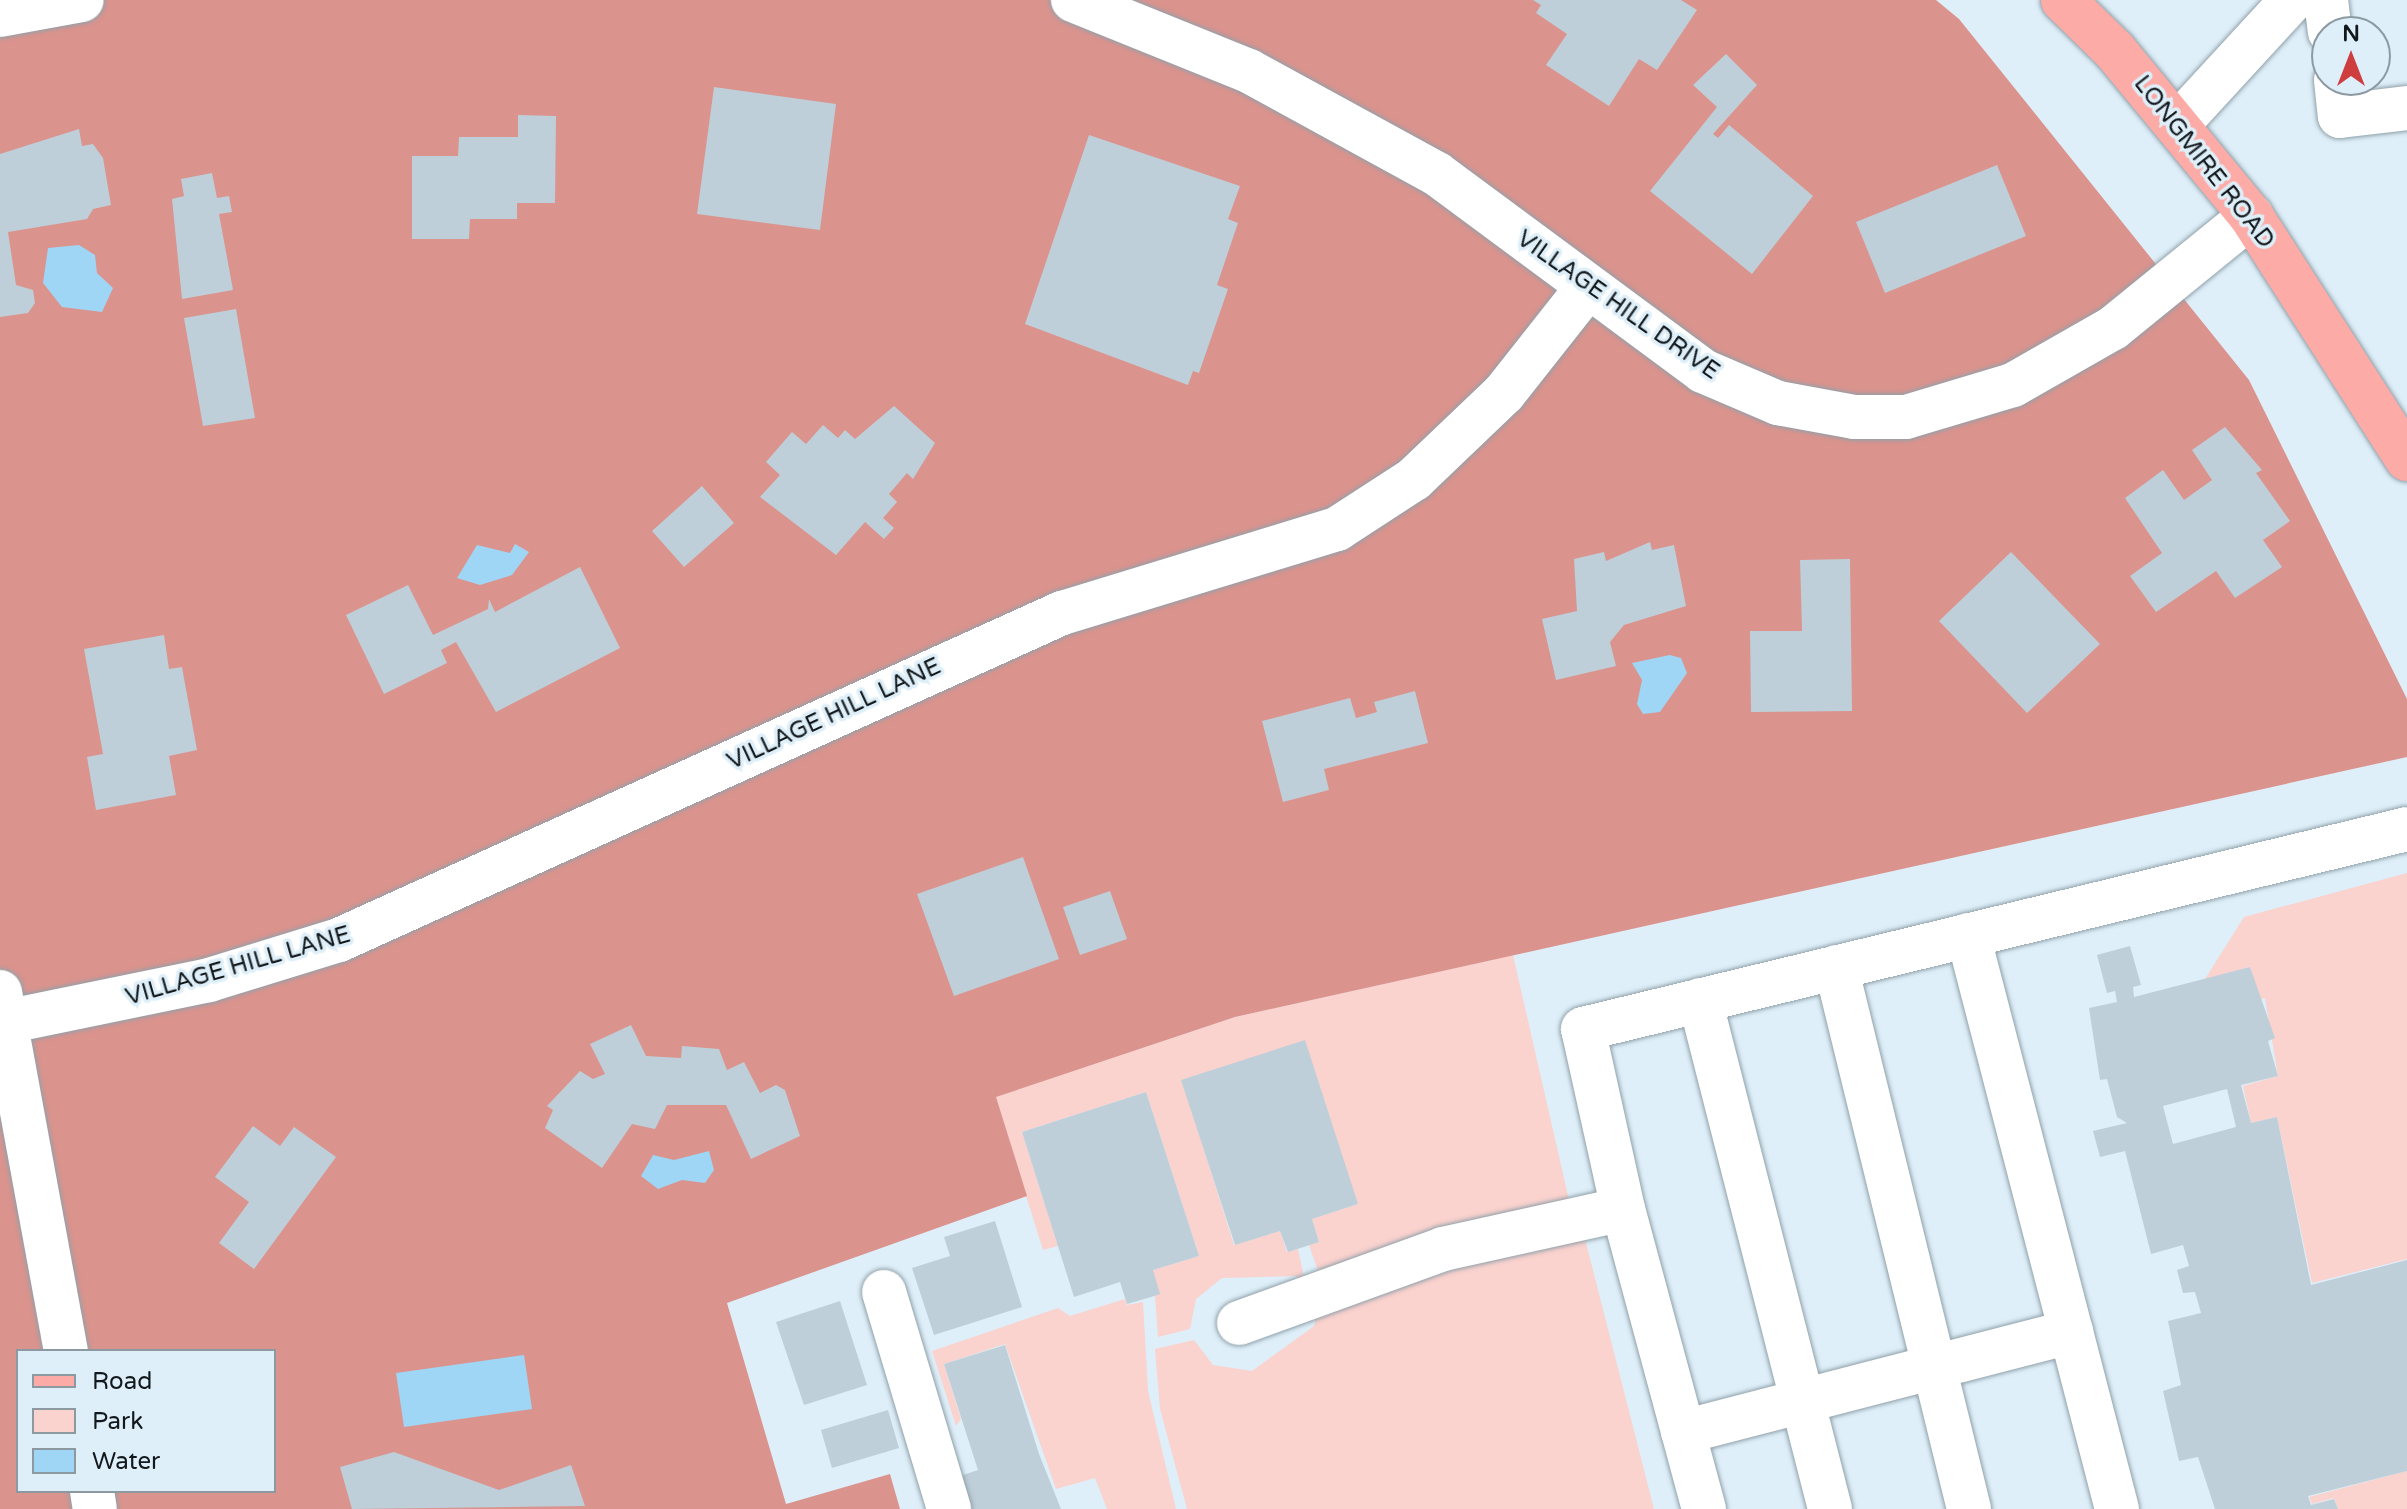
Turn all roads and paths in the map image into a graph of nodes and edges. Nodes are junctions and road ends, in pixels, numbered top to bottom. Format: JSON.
{"nodes":[{"id":1,"x":82,"y":0,"type":"edge"},
{"id":2,"x":1073,"y":0,"type":"edge"},
{"id":3,"x":2063,"y":0,"type":"edge"},
{"id":4,"x":2292,"y":0,"type":"edge"},
{"id":5,"x":0,"y":15,"type":"edge"},
{"id":6,"x":2338,"y":96,"type":"edge"},
{"id":7,"x":2407,"y":108,"type":"edge"},
{"id":8,"x":2177,"y":125,"type":"junction"},
{"id":9,"x":2251,"y":216,"type":"junction"},
{"id":10,"x":1587,"y":288,"type":"junction"},
{"id":11,"x":2407,"y":459,"type":"edge"},
{"id":12,"x":2407,"y":829,"type":"edge"},
{"id":13,"x":1968,"y":935,"type":"junction"},
{"id":14,"x":1836,"y":967,"type":"junction"},
{"id":15,"x":1700,"y":1000,"type":"junction"},
{"id":16,"x":3,"y":1007,"type":"edge"},
{"id":17,"x":1623,"y":1209,"type":"junction"},
{"id":18,"x":884,"y":1292,"type":"dead end"},
{"id":19,"x":1239,"y":1323,"type":"dead end"},
{"id":20,"x":2071,"y":1332,"type":"junction"},
{"id":21,"x":66,"y":1349,"type":"edge"},
{"id":22,"x":1934,"y":1368,"type":"junction"},
{"id":23,"x":1803,"y":1403,"type":"junction"},
{"id":24,"x":1683,"y":1432,"type":"junction"},
{"id":25,"x":949,"y":1509,"type":"edge"},
{"id":26,"x":1704,"y":1509,"type":"edge"},
{"id":27,"x":1830,"y":1509,"type":"edge"},
{"id":28,"x":1969,"y":1509,"type":"edge"},
{"id":29,"x":2117,"y":1509,"type":"edge"}],
"edges":[{"from":1,"to":5,"type":"street"},
{"from":2,"to":10,"type":"street","name":"VILLAGE HILL DRIVE"},
{"from":3,"to":8,"type":"main road","name":"LONGMIRE ROAD"},
{"from":4,"to":8,"type":"street"},
{"from":6,"to":7,"type":"street"},
{"from":8,"to":9,"type":"main road","name":"LONGMIRE ROAD"},
{"from":9,"to":10,"type":"street","name":"VILLAGE HILL DRIVE"},
{"from":9,"to":11,"type":"main road","name":"LONGMIRE ROAD"},
{"from":10,"to":16,"type":"street","name":"VILLAGE HILL LANE"},
{"from":12,"to":13,"type":"street"},
{"from":13,"to":14,"type":"street"},
{"from":13,"to":20,"type":"street"},
{"from":14,"to":15,"type":"street"},
{"from":14,"to":22,"type":"street"},
{"from":15,"to":17,"type":"street"},
{"from":15,"to":23,"type":"street"},
{"from":16,"to":21,"type":"street"},
{"from":17,"to":19,"type":"street"},
{"from":17,"to":24,"type":"street"},
{"from":18,"to":25,"type":"street"},
{"from":20,"to":22,"type":"street"},
{"from":20,"to":29,"type":"street"},
{"from":22,"to":23,"type":"street"},
{"from":22,"to":28,"type":"street"},
{"from":23,"to":24,"type":"street"},
{"from":23,"to":27,"type":"street"},
{"from":24,"to":26,"type":"street"}]}
